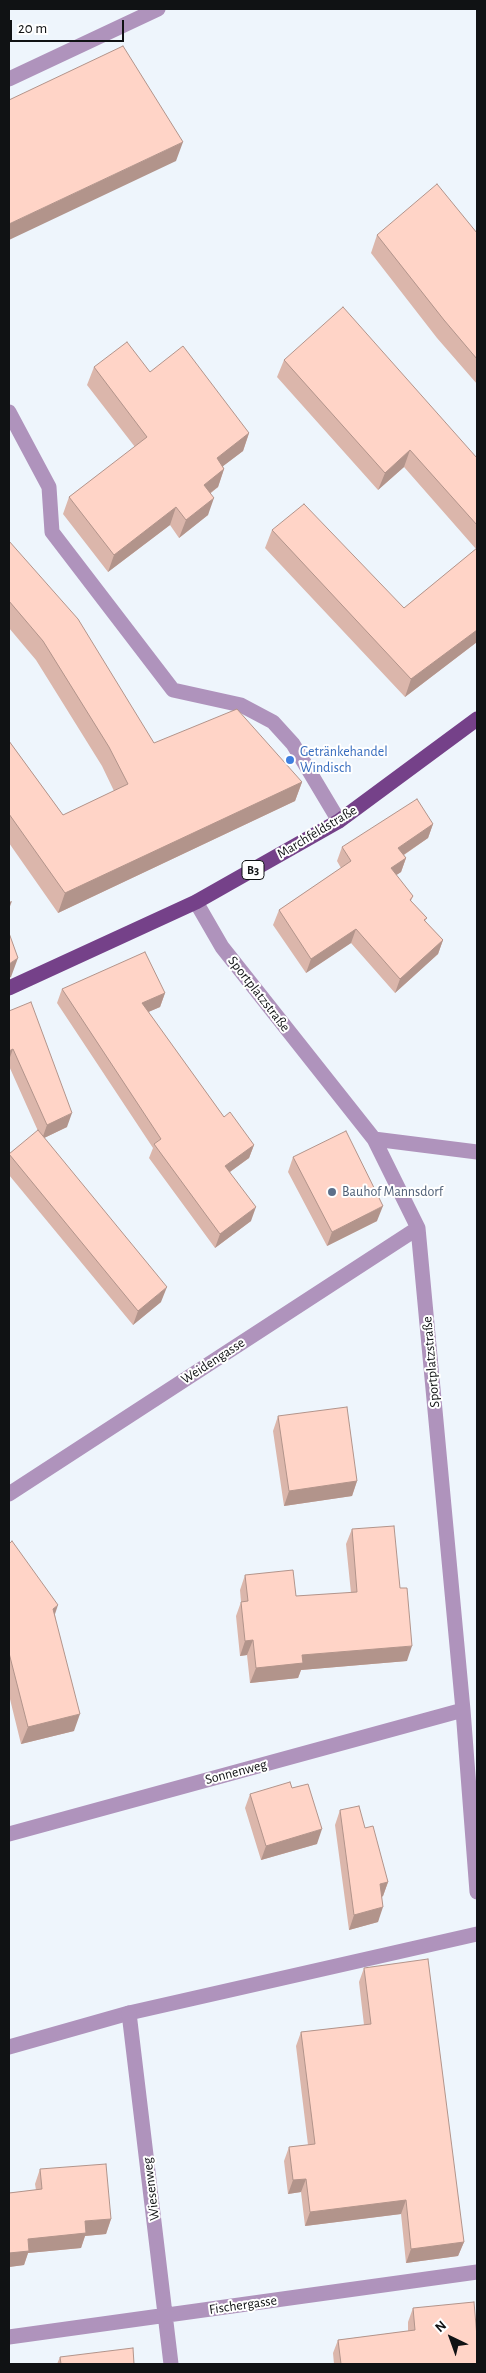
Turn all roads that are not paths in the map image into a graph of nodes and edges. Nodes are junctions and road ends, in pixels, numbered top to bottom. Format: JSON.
{"nodes":[{"id":1,"x":158,"y":9,"type":"edge"},
{"id":2,"x":9,"y":80,"type":"edge"},
{"id":3,"x":9,"y":412,"type":"edge"},
{"id":4,"x":477,"y":719,"type":"edge"},
{"id":5,"x":339,"y":822,"type":"junction"},
{"id":6,"x":196,"y":902,"type":"junction"},
{"id":7,"x":9,"y":988,"type":"edge"},
{"id":8,"x":374,"y":1139,"type":"junction"},
{"id":9,"x":477,"y":1152,"type":"edge"},
{"id":10,"x":418,"y":1228,"type":"junction"},
{"id":11,"x":9,"y":1494,"type":"edge"},
{"id":12,"x":463,"y":1710,"type":"junction"},
{"id":13,"x":9,"y":1834,"type":"edge"},
{"id":14,"x":477,"y":1892,"type":"edge"},
{"id":15,"x":477,"y":1934,"type":"edge"},
{"id":16,"x":130,"y":2013,"type":"junction"},
{"id":17,"x":9,"y":2047,"type":"edge"},
{"id":18,"x":477,"y":2272,"type":"edge"},
{"id":19,"x":166,"y":2316,"type":"junction"},
{"id":20,"x":9,"y":2337,"type":"edge"},
{"id":21,"x":171,"y":2364,"type":"edge"}],
"edges":[{"from":1,"to":2,"type":"street"},
{"from":3,"to":5,"type":"street"},
{"from":4,"to":5,"type":"main road","name":"Marchfeldstraße","number":"B3"},
{"from":5,"to":6,"type":"main road","name":"Marchfeldstraße","number":"B3"},
{"from":6,"to":7,"type":"main road","name":"Marchfeldstraße","number":"B3"},
{"from":6,"to":8,"type":"street","name":"Sportplatzstraße"},
{"from":8,"to":9,"type":"street"},
{"from":8,"to":10,"type":"street","name":"Sportplatzstraße"},
{"from":10,"to":11,"type":"street","name":"Weidengasse"},
{"from":10,"to":12,"type":"street","name":"Sportplatzstraße"},
{"from":12,"to":13,"type":"street","name":"Sonnenweg"},
{"from":12,"to":14,"type":"street","name":"Sportplatzstraße"},
{"from":15,"to":16,"type":"street"},
{"from":16,"to":17,"type":"street"},
{"from":16,"to":19,"type":"street","name":"Wiesenweg"},
{"from":18,"to":19,"type":"street","name":"Fischergasse"},
{"from":19,"to":20,"type":"street","name":"Fischergasse"},
{"from":19,"to":21,"type":"street","name":"Wiesenweg"}]}
